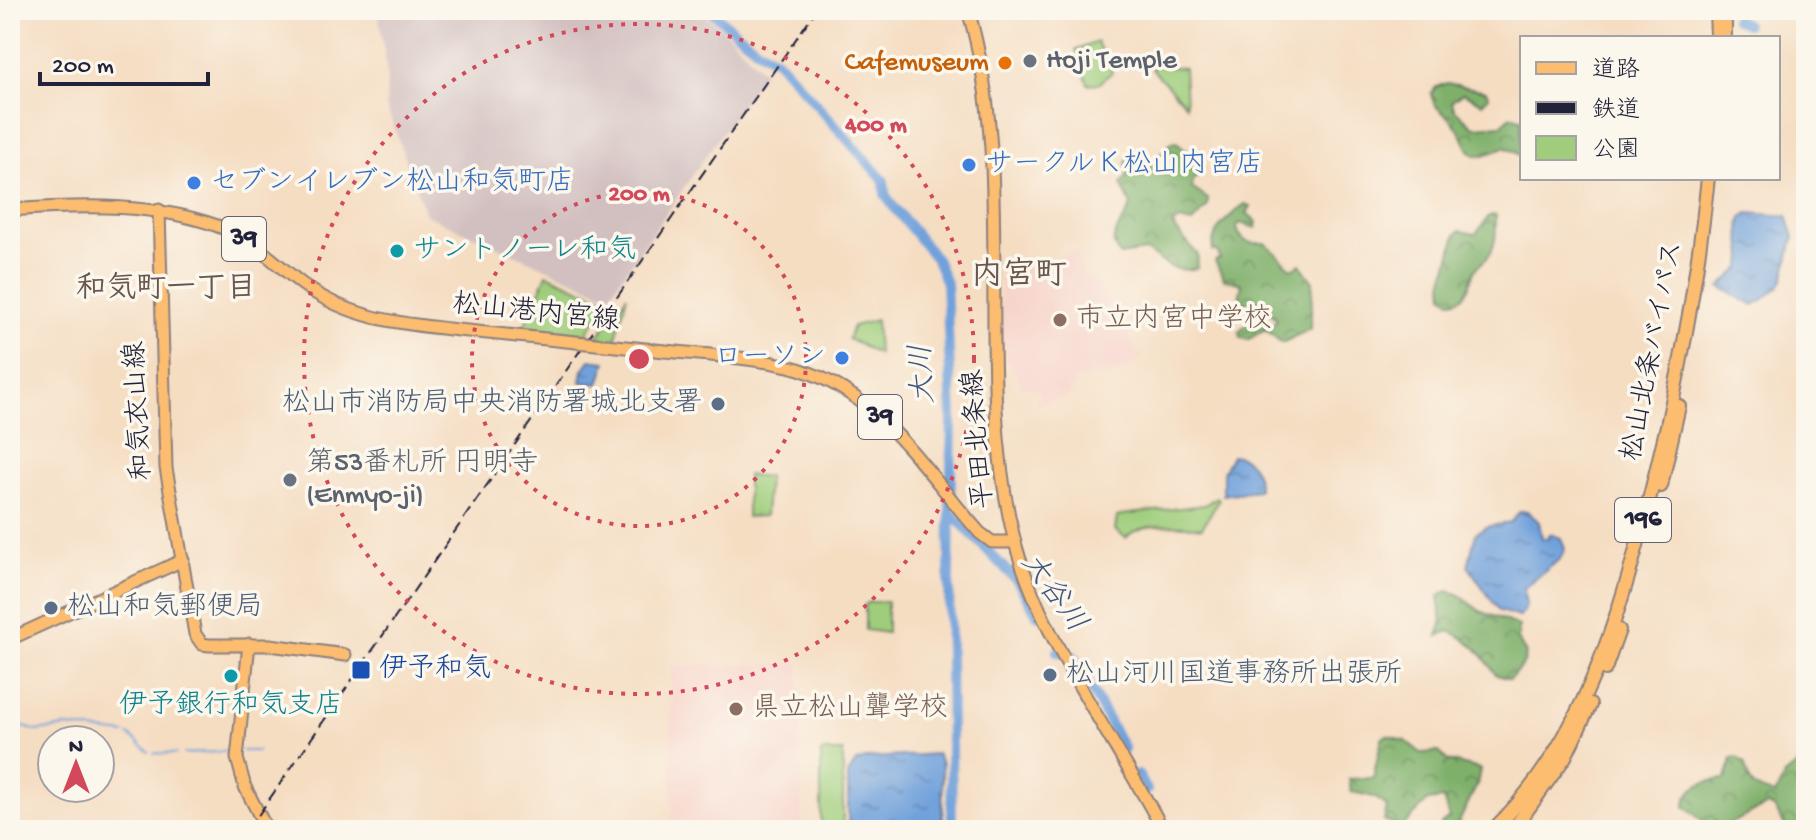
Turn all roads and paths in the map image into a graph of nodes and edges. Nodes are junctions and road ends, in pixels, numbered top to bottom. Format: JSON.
{"nodes":[{"id":1,"x":968,"y":10,"type":"edge"},
{"id":2,"x":1716,"y":10,"type":"edge"},
{"id":3,"x":1725,"y":10,"type":"edge"},
{"id":4,"x":1717,"y":36,"type":"edge"},
{"id":5,"x":1725,"y":36,"type":"edge"},
{"id":6,"x":1708,"y":180,"type":"edge"},
{"id":7,"x":1716,"y":180,"type":"edge"},
{"id":8,"x":10,"y":210,"type":"edge"},
{"id":9,"x":159,"y":210,"type":"junction"},
{"id":10,"x":1015,"y":542,"type":"junction"},
{"id":11,"x":183,"y":560,"type":"junction"},
{"id":12,"x":10,"y":639,"type":"edge"},
{"id":13,"x":249,"y":644,"type":"junction"},
{"id":14,"x":345,"y":655,"type":"dead end"},
{"id":15,"x":267,"y":830,"type":"edge"},
{"id":16,"x":1163,"y":830,"type":"edge"},
{"id":17,"x":1493,"y":830,"type":"edge"},
{"id":18,"x":1513,"y":830,"type":"edge"}],
"edges":[{"from":1,"to":10,"type":"main road","name":"平田北条線"},
{"from":2,"to":4,"type":"highway"},
{"from":3,"to":5,"type":"highway"},
{"from":6,"to":17,"type":"highway","name":"松山北条バイパス","number":"196"},
{"from":7,"to":18,"type":"highway","name":"松山北条バイパス","number":"196"},
{"from":8,"to":9,"type":"main road","name":"松山港内宮線","number":"39"},
{"from":9,"to":10,"type":"main road","name":"松山港内宮線","number":"39","bridge":true},
{"from":9,"to":11,"type":"main road","name":"和気衣山線"},
{"from":10,"to":16,"type":"main road","name":"平田北条線"},
{"from":11,"to":12,"type":"main road"},
{"from":11,"to":13,"type":"main road","name":"和気衣山線"},
{"from":13,"to":14,"type":"main road"},
{"from":13,"to":15,"type":"main road"}]}
